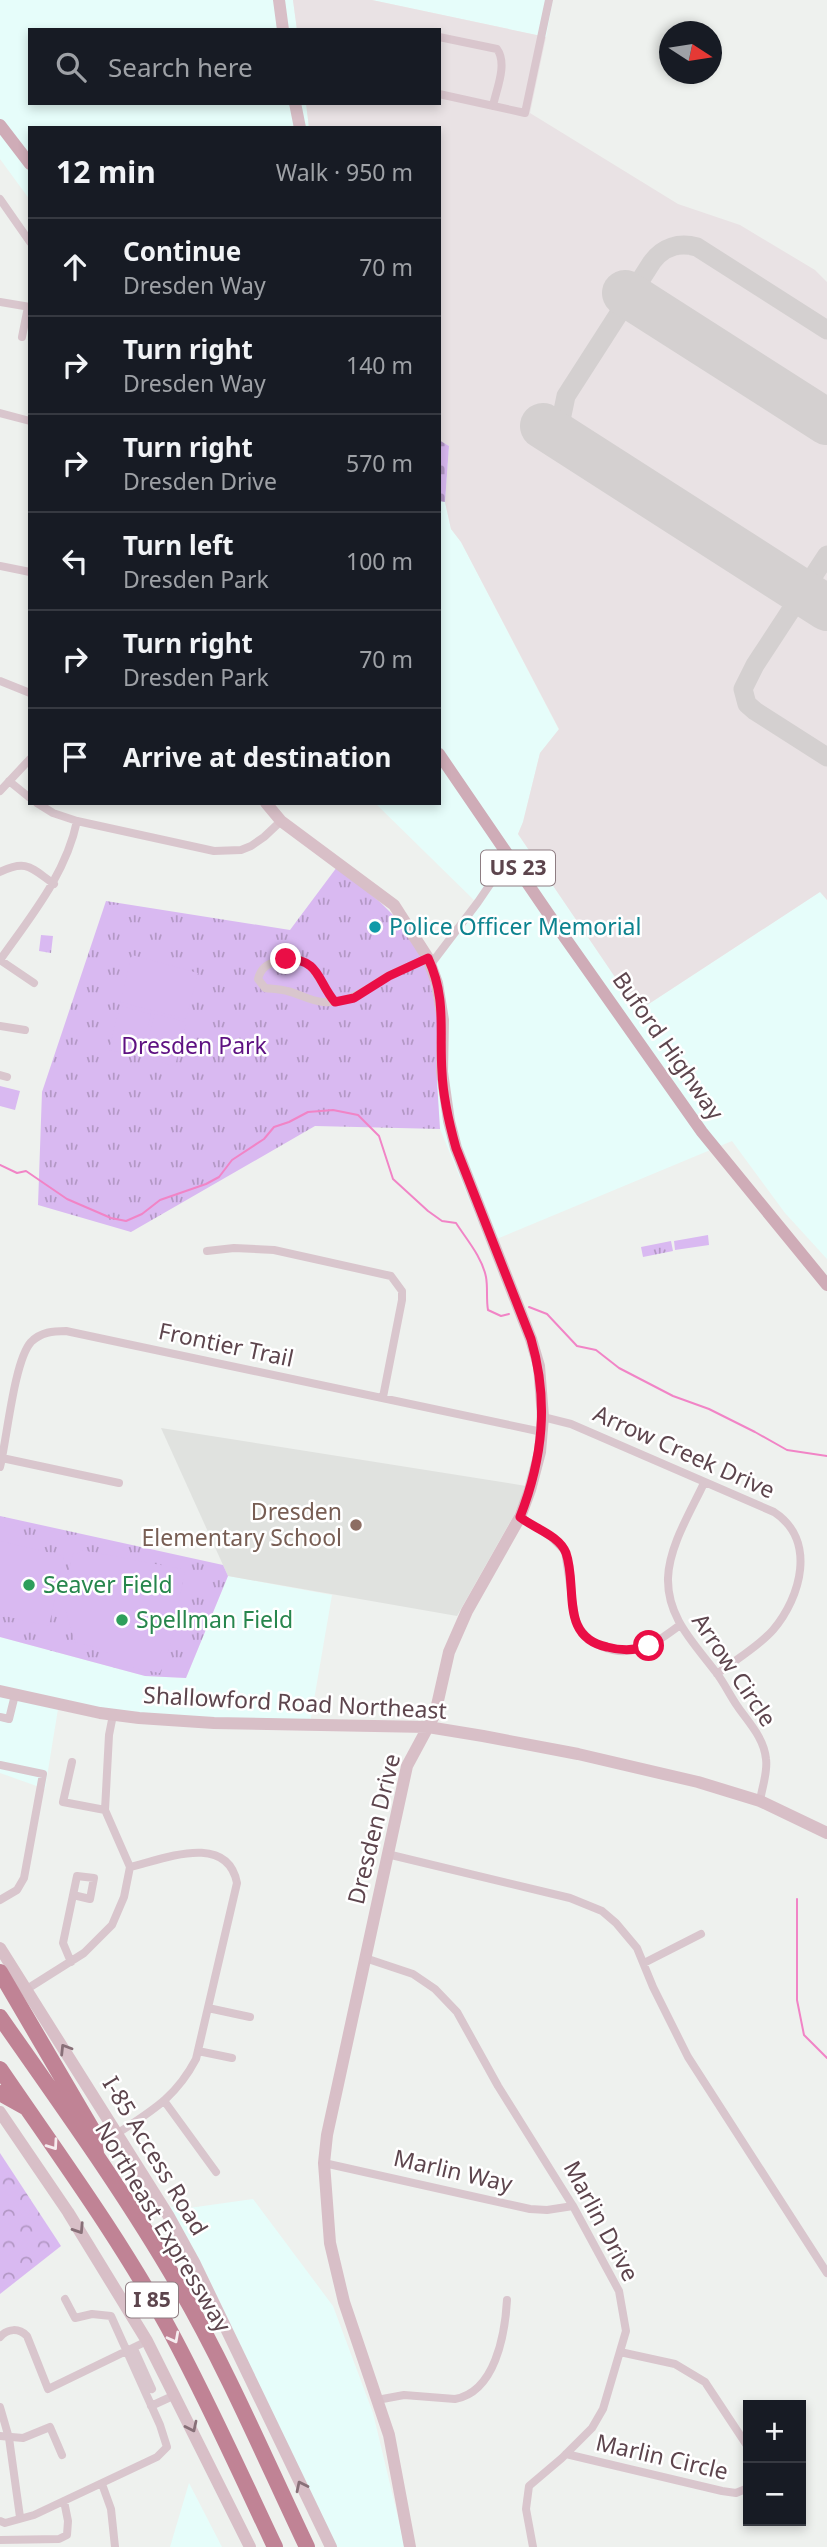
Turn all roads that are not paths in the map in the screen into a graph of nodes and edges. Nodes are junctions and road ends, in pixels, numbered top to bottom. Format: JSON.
{"nodes":[{"id":1,"x":279,"y":0,"type":"edge"},
{"id":2,"x":549,"y":0,"type":"edge"},
{"id":3,"x":283,"y":28,"type":"edge"},
{"id":4,"x":441,"y":37,"type":"edge"},
{"id":5,"x":441,"y":94,"type":"edge"},
{"id":6,"x":295,"y":105,"type":"edge"},
{"id":7,"x":493,"y":106,"type":"junction"},
{"id":8,"x":0,"y":125,"type":"edge"},
{"id":9,"x":300,"y":126,"type":"edge"},
{"id":10,"x":28,"y":161,"type":"edge"},
{"id":11,"x":0,"y":199,"type":"edge"},
{"id":12,"x":28,"y":239,"type":"edge"},
{"id":13,"x":0,"y":302,"type":"edge"},
{"id":14,"x":28,"y":307,"type":"edge"},
{"id":15,"x":28,"y":311,"type":"edge"},
{"id":16,"x":22,"y":337,"type":"dead end"},
{"id":17,"x":0,"y":413,"type":"edge"},
{"id":18,"x":28,"y":420,"type":"edge"},
{"id":19,"x":0,"y":566,"type":"edge"},
{"id":20,"x":28,"y":572,"type":"edge"},
{"id":21,"x":0,"y":681,"type":"edge"},
{"id":22,"x":28,"y":692,"type":"edge"},
{"id":23,"x":441,"y":757,"type":"edge"},
{"id":24,"x":28,"y":761,"type":"edge"},
{"id":25,"x":9,"y":781,"type":"junction"},
{"id":26,"x":0,"y":791,"type":"edge"},
{"id":27,"x":28,"y":796,"type":"edge"},
{"id":28,"x":40,"y":805,"type":"edge"},
{"id":29,"x":268,"y":805,"type":"edge"},
{"id":30,"x":77,"y":821,"type":"junction"},
{"id":31,"x":281,"y":821,"type":"junction"},
{"id":32,"x":510,"y":855,"type":"junction"},
{"id":33,"x":0,"y":872,"type":"edge"},
{"id":34,"x":54,"y":884,"type":"junction"},
{"id":35,"x":429,"y":961,"type":"junction"},
{"id":36,"x":34,"y":983,"type":"dead end"},
{"id":37,"x":335,"y":1002,"type":"junction"},
{"id":38,"x":0,"y":1026,"type":"edge"},
{"id":39,"x":25,"y":1030,"type":"dead end"},
{"id":40,"x":207,"y":1251,"type":"dead end"},
{"id":41,"x":827,"y":1285,"type":"edge"},
{"id":42,"x":383,"y":1397,"type":"junction"},
{"id":43,"x":543,"y":1417,"type":"junction"},
{"id":44,"x":542,"y":1432,"type":"junction"},
{"id":45,"x":2,"y":1458,"type":"junction"},
{"id":46,"x":0,"y":1468,"type":"edge"},
{"id":47,"x":119,"y":1483,"type":"dead end"},
{"id":48,"x":704,"y":1483,"type":"junction"},
{"id":49,"x":520,"y":1517,"type":"junction"},
{"id":50,"x":680,"y":1625,"type":"junction"},
{"id":51,"x":718,"y":1674,"type":"junction"},
{"id":52,"x":0,"y":1692,"type":"edge"},
{"id":53,"x":15,"y":1695,"type":"junction"},
{"id":54,"x":113,"y":1715,"type":"junction"},
{"id":55,"x":0,"y":1717,"type":"edge"},
{"id":56,"x":428,"y":1727,"type":"junction"},
{"id":57,"x":72,"y":1762,"type":"dead end"},
{"id":58,"x":0,"y":1765,"type":"edge"},
{"id":59,"x":760,"y":1801,"type":"junction"},
{"id":60,"x":105,"y":1810,"type":"junction"},
{"id":61,"x":827,"y":1833,"type":"edge"},
{"id":62,"x":387,"y":1854,"type":"junction"},
{"id":63,"x":131,"y":1867,"type":"junction"},
{"id":64,"x":73,"y":1895,"type":"dead end"},
{"id":65,"x":0,"y":1900,"type":"edge"},
{"id":66,"x":701,"y":1934,"type":"dead end"},
{"id":67,"x":0,"y":1948,"type":"edge"},
{"id":68,"x":365,"y":1958,"type":"junction"},
{"id":69,"x":71,"y":1962,"type":"junction"},
{"id":70,"x":644,"y":1963,"type":"junction"},
{"id":71,"x":0,"y":1972,"type":"edge"},
{"id":72,"x":27,"y":1989,"type":"junction"},
{"id":73,"x":208,"y":2008,"type":"junction"},
{"id":74,"x":0,"y":2017,"type":"edge"},
{"id":75,"x":250,"y":2017,"type":"dead end"},
{"id":76,"x":198,"y":2051,"type":"junction"},
{"id":77,"x":232,"y":2058,"type":"dead end"},
{"id":78,"x":0,"y":2069,"type":"edge"},
{"id":79,"x":0,"y":2093,"type":"edge"},
{"id":80,"x":165,"y":2102,"type":"junction"},
{"id":81,"x":27,"y":2108,"type":"junction"},
{"id":82,"x":0,"y":2112,"type":"edge"},
{"id":83,"x":118,"y":2133,"type":"junction"},
{"id":84,"x":97,"y":2158,"type":"junction"},
{"id":85,"x":324,"y":2163,"type":"junction"},
{"id":86,"x":216,"y":2172,"type":"dead end"},
{"id":87,"x":573,"y":2206,"type":"junction"},
{"id":88,"x":827,"y":2273,"type":"edge"},
{"id":89,"x":65,"y":2299,"type":"dead end"},
{"id":90,"x":507,"y":2300,"type":"dead end"},
{"id":91,"x":0,"y":2337,"type":"edge"},
{"id":92,"x":147,"y":2341,"type":"junction"},
{"id":93,"x":131,"y":2351,"type":"junction"},
{"id":94,"x":620,"y":2352,"type":"junction"},
{"id":95,"x":168,"y":2382,"type":"junction"},
{"id":96,"x":149,"y":2391,"type":"junction"},
{"id":97,"x":174,"y":2395,"type":"junction"},
{"id":98,"x":377,"y":2400,"type":"junction"},
{"id":99,"x":151,"y":2406,"type":"junction"},
{"id":100,"x":0,"y":2407,"type":"edge"},
{"id":101,"x":5,"y":2437,"type":"edge"},
{"id":102,"x":743,"y":2440,"type":"edge"},
{"id":103,"x":566,"y":2454,"type":"junction"},
{"id":104,"x":62,"y":2455,"type":"dead end"},
{"id":105,"x":0,"y":2462,"type":"edge"},
{"id":106,"x":12,"y":2462,"type":"junction"},
{"id":107,"x":102,"y":2484,"type":"junction"},
{"id":108,"x":743,"y":2490,"type":"edge"},
{"id":109,"x":64,"y":2501,"type":"junction"},
{"id":110,"x":20,"y":2517,"type":"junction"},
{"id":111,"x":0,"y":2521,"type":"edge"},
{"id":112,"x":0,"y":2540,"type":"edge"},
{"id":113,"x":115,"y":2547,"type":"edge"},
{"id":114,"x":250,"y":2547,"type":"edge"},
{"id":115,"x":275,"y":2547,"type":"edge"},
{"id":116,"x":307,"y":2547,"type":"edge"},
{"id":117,"x":331,"y":2547,"type":"edge"},
{"id":118,"x":410,"y":2547,"type":"edge"},
{"id":119,"x":533,"y":2547,"type":"edge"}],
"edges":[{"from":1,"to":3,"type":"street"},
{"from":2,"to":7,"type":"street"},
{"from":4,"to":7,"type":"street"},
{"from":5,"to":7,"type":"street"},
{"from":6,"to":9,"type":"street"},
{"from":8,"to":10,"type":"main road"},
{"from":11,"to":12,"type":"street"},
{"from":13,"to":14,"type":"street"},
{"from":15,"to":16,"type":"street"},
{"from":17,"to":18,"type":"street"},
{"from":19,"to":20,"type":"street"},
{"from":21,"to":22,"type":"street"},
{"from":23,"to":32,"type":"main road","name":"Buford Highway","number":"US 23"},
{"from":24,"to":25,"type":"street"},
{"from":25,"to":26,"type":"street"},
{"from":25,"to":27,"type":"street"},
{"from":28,"to":30,"type":"street"},
{"from":29,"to":31,"type":"street","name":"Dresden Drive"},
{"from":30,"to":31,"type":"street"},
{"from":30,"to":34,"type":"street"},
{"from":31,"to":35,"type":"street","name":"Dresden Drive"},
{"from":32,"to":35,"type":"street"},
{"from":32,"to":41,"type":"main road","name":"Buford Highway","number":"US 23"},
{"from":33,"to":34,"type":"street"},
{"from":34,"to":36,"type":"street"},
{"from":35,"to":37,"type":"street"},
{"from":35,"to":43,"type":"street","name":"Dresden Drive"},
{"from":37,"to":37,"type":"street"},
{"from":38,"to":39,"type":"street"},
{"from":40,"to":42,"type":"street"},
{"from":42,"to":44,"type":"street","name":"Frontier Trail"},
{"from":42,"to":45,"type":"street","name":"Frontier Trail"},
{"from":43,"to":44,"type":"street","name":"Dresden Drive"},
{"from":43,"to":48,"type":"street","name":"Arrow Creek Drive"},
{"from":44,"to":49,"type":"street","name":"Dresden Drive"},
{"from":45,"to":46,"type":"street","name":"Frontier Trail"},
{"from":45,"to":47,"type":"street"},
{"from":48,"to":50,"type":"street","name":"Arrow Circle"},
{"from":48,"to":51,"type":"street","name":"Arrow Creek Drive"},
{"from":49,"to":50,"type":"street"},
{"from":49,"to":56,"type":"street","name":"Dresden Drive"},
{"from":50,"to":51,"type":"street","name":"Arrow Circle"},
{"from":51,"to":59,"type":"street","name":"Arrow Circle"},
{"from":52,"to":53,"type":"street","name":"Shallowford Road Northeast"},
{"from":53,"to":54,"type":"street","name":"Shallowford Road Northeast"},
{"from":53,"to":55,"type":"street"},
{"from":54,"to":56,"type":"street","name":"Shallowford Road Northeast"},
{"from":54,"to":60,"type":"street"},
{"from":56,"to":59,"type":"street","name":"Shallowford Road Northeast"},
{"from":56,"to":62,"type":"street","name":"Dresden Drive"},
{"from":57,"to":60,"type":"street"},
{"from":58,"to":65,"type":"street"},
{"from":59,"to":61,"type":"street","name":"Shallowford Road Northeast"},
{"from":60,"to":63,"type":"street"},
{"from":62,"to":68,"type":"street","name":"Dresden Drive"},
{"from":62,"to":70,"type":"street"},
{"from":63,"to":69,"type":"street"},
{"from":63,"to":73,"type":"street"},
{"from":64,"to":69,"type":"street"},
{"from":66,"to":70,"type":"street"},
{"from":67,"to":72,"type":"street","name":"I-85 Access Road"},
{"from":68,"to":85,"type":"street","name":"Dresden Drive"},
{"from":68,"to":87,"type":"street","name":"Marlin Drive"},
{"from":69,"to":72,"type":"street"},
{"from":70,"to":88,"type":"street"},
{"from":71,"to":84,"type":"highway"},
{"from":83,"to":72,"type":"street","name":"I-85 Access Road","one_way":true},
{"from":73,"to":75,"type":"street"},
{"from":73,"to":76,"type":"street"},
{"from":74,"to":84,"type":"highway","name":"Northeast Expressway","number":"I 85"},
{"from":76,"to":77,"type":"street"},
{"from":76,"to":80,"type":"street"},
{"from":78,"to":81,"type":"highway","name":"Northeast Expressway","number":"I 85"},
{"from":79,"to":81,"type":"highway"},
{"from":80,"to":83,"type":"street"},
{"from":80,"to":86,"type":"street"},
{"from":81,"to":115,"type":"highway","name":"Northeast Expressway","number":"I 85","one_way":true},
{"from":82,"to":92,"type":"street","one_way":true},
{"from":117,"to":83,"type":"street","name":"I-85 Access Road","one_way":true},
{"from":84,"to":116,"type":"highway","name":"Northeast Expressway","number":"I 85"},
{"from":85,"to":87,"type":"street","name":"Marlin Way"},
{"from":85,"to":98,"type":"street","name":"Dresden Drive"},
{"from":87,"to":94,"type":"street","name":"Marlin Drive"},
{"from":89,"to":93,"type":"street"},
{"from":90,"to":98,"type":"street"},
{"from":91,"to":93,"type":"street"},
{"from":92,"to":93,"type":"street"},
{"from":92,"to":95,"type":"street"},
{"from":93,"to":96,"type":"street"},
{"from":94,"to":102,"type":"street","name":"Marlin Circle"},
{"from":94,"to":103,"type":"street","name":"Marlin Drive"},
{"from":95,"to":96,"type":"street"},
{"from":95,"to":97,"type":"street"},
{"from":96,"to":99,"type":"street"},
{"from":97,"to":99,"type":"street"},
{"from":97,"to":114,"type":"street","one_way":true},
{"from":98,"to":118,"type":"street","name":"Dresden Drive"},
{"from":99,"to":107,"type":"street"},
{"from":100,"to":101,"type":"street"},
{"from":101,"to":104,"type":"street"},
{"from":101,"to":106,"type":"street"},
{"from":103,"to":108,"type":"street","name":"Marlin Circle"},
{"from":103,"to":119,"type":"street","name":"Marlin Drive"},
{"from":105,"to":106,"type":"street"},
{"from":106,"to":110,"type":"street"},
{"from":107,"to":109,"type":"street"},
{"from":107,"to":113,"type":"street"},
{"from":109,"to":110,"type":"street"},
{"from":109,"to":112,"type":"street"},
{"from":110,"to":111,"type":"street"}]}
